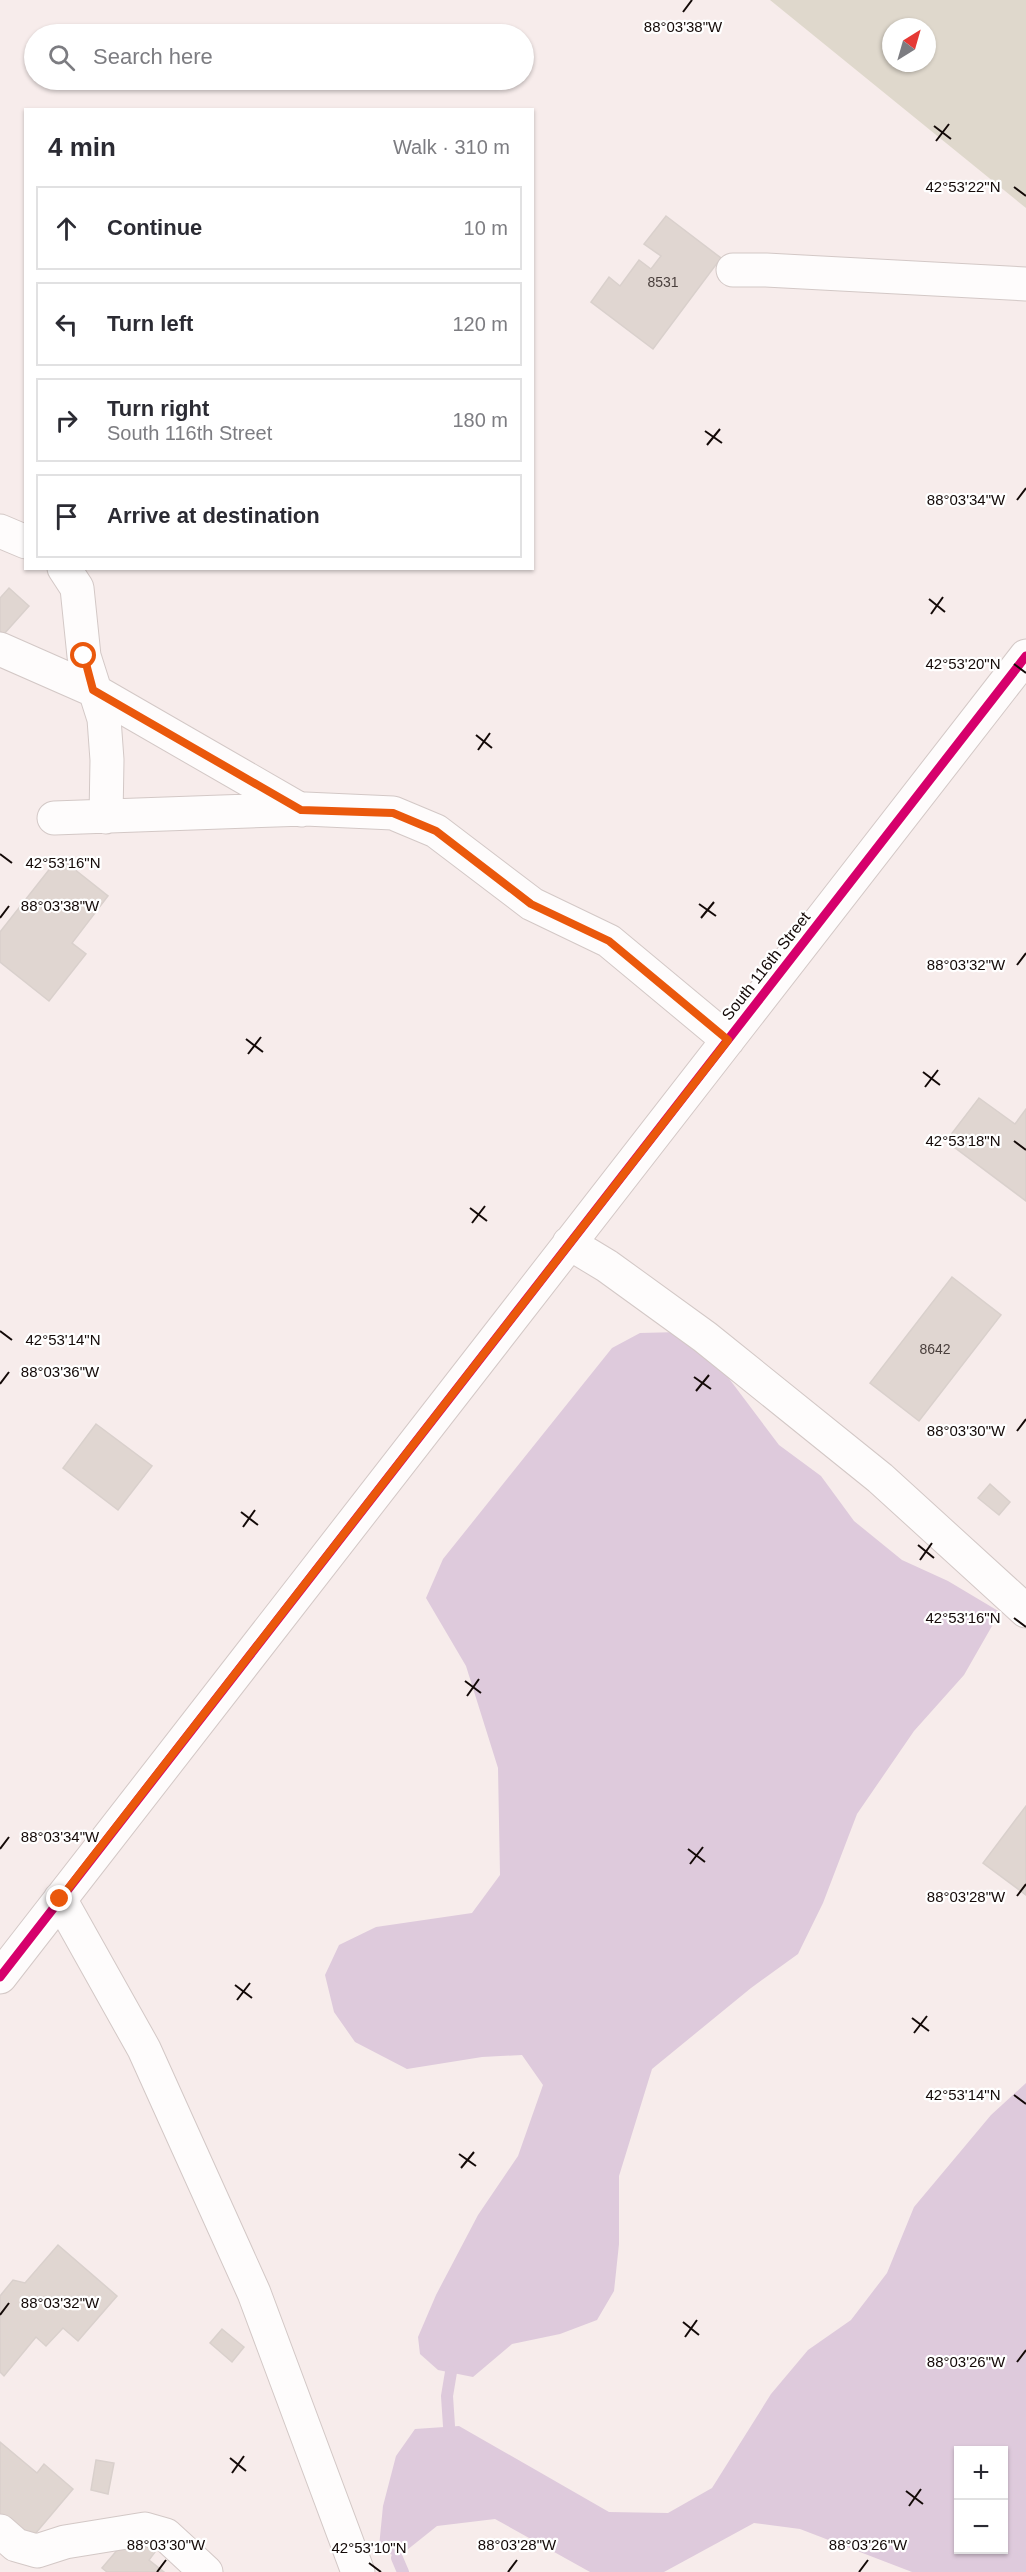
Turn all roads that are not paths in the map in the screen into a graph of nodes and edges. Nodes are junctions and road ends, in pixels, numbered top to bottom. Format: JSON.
{"nodes":[{"id":1,"x":733,"y":270,"type":"dead end"},
{"id":2,"x":1026,"y":284,"type":"edge"},
{"id":3,"x":0,"y":531,"type":"edge"},
{"id":4,"x":24,"y":541,"type":"edge"},
{"id":5,"x":65,"y":570,"type":"edge"},
{"id":6,"x":0,"y":649,"type":"edge"},
{"id":7,"x":1026,"y":656,"type":"edge"},
{"id":8,"x":93,"y":690,"type":"junction"},
{"id":9,"x":301,"y":810,"type":"junction"},
{"id":10,"x":106,"y":817,"type":"junction"},
{"id":11,"x":54,"y":818,"type":"dead end"},
{"id":12,"x":728,"y":1040,"type":"junction"},
{"id":13,"x":569,"y":1243,"type":"junction"},
{"id":14,"x":1026,"y":1611,"type":"edge"},
{"id":15,"x":60,"y":1899,"type":"junction"},
{"id":16,"x":0,"y":1977,"type":"edge"},
{"id":17,"x":0,"y":2531,"type":"edge"},
{"id":18,"x":206,"y":2572,"type":"edge"},
{"id":19,"x":358,"y":2572,"type":"edge"}],
"edges":[{"from":1,"to":2,"type":"street"},
{"from":3,"to":4,"type":"street"},
{"from":5,"to":8,"type":"street"},
{"from":6,"to":8,"type":"street"},
{"from":7,"to":12,"type":"street","name":"South 116th Street"},
{"from":8,"to":9,"type":"street"},
{"from":8,"to":10,"type":"street"},
{"from":9,"to":10,"type":"street"},
{"from":9,"to":12,"type":"street"},
{"from":10,"to":11,"type":"street"},
{"from":12,"to":13,"type":"street","name":"South 116th Street"},
{"from":13,"to":14,"type":"street"},
{"from":13,"to":15,"type":"street","name":"South 116th Street"},
{"from":15,"to":16,"type":"street","name":"South 116th Street"},
{"from":15,"to":19,"type":"street"},
{"from":17,"to":18,"type":"street"}]}
